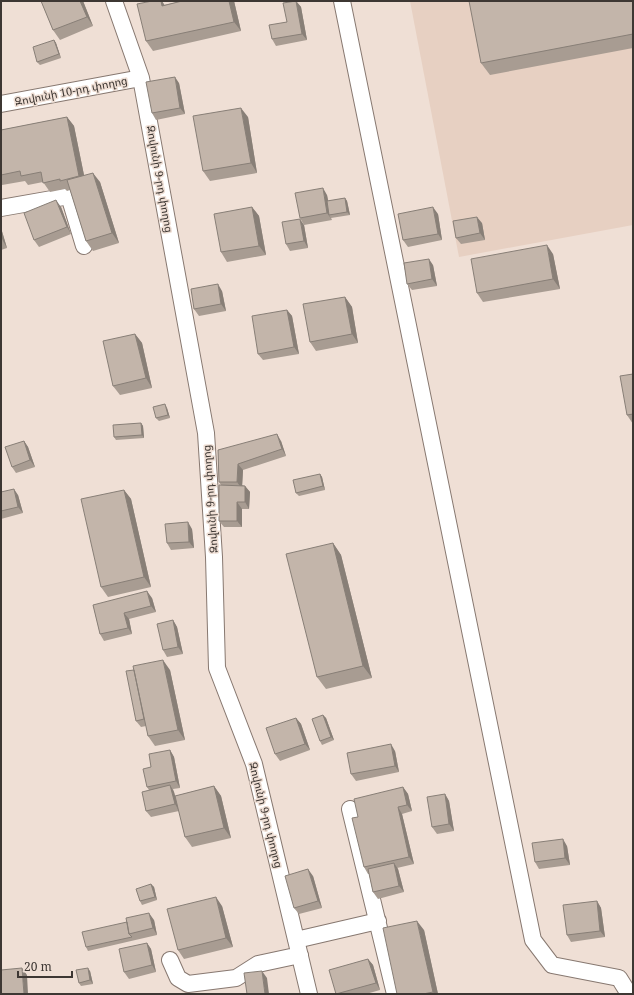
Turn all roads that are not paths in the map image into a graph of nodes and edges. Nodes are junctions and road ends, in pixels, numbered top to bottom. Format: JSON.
{"nodes":[{"id":1,"x":114,"y":1,"type":"edge"},
{"id":2,"x":342,"y":1,"type":"edge"},
{"id":3,"x":141,"y":78,"type":"junction"},
{"id":4,"x":1,"y":104,"type":"edge"},
{"id":5,"x":1,"y":208,"type":"edge"},
{"id":6,"x":84,"y":246,"type":"edge"},
{"id":7,"x":350,"y":809,"type":"dead end"},
{"id":8,"x":378,"y":922,"type":"junction"},
{"id":9,"x":298,"y":948,"type":"junction"},
{"id":10,"x":170,"y":960,"type":"dead end"},
{"id":11,"x":309,"y":994,"type":"edge"},
{"id":12,"x":396,"y":994,"type":"edge"},
{"id":13,"x":629,"y":994,"type":"edge"}],
"edges":[{"from":1,"to":3,"type":"street","name":"Զովունի 9-րդ փողոց"},
{"from":2,"to":13,"type":"street"},
{"from":3,"to":4,"type":"street","name":"Զովունի 10-րդ փողոց"},
{"from":3,"to":9,"type":"street","name":"Զովունի 9-րդ փողոց"},
{"from":5,"to":6,"type":"street"},
{"from":7,"to":8,"type":"street"},
{"from":8,"to":9,"type":"street"},
{"from":8,"to":12,"type":"street"},
{"from":9,"to":10,"type":"street"},
{"from":9,"to":11,"type":"street","name":"Զովունի 9-րդ փողոց"}]}
